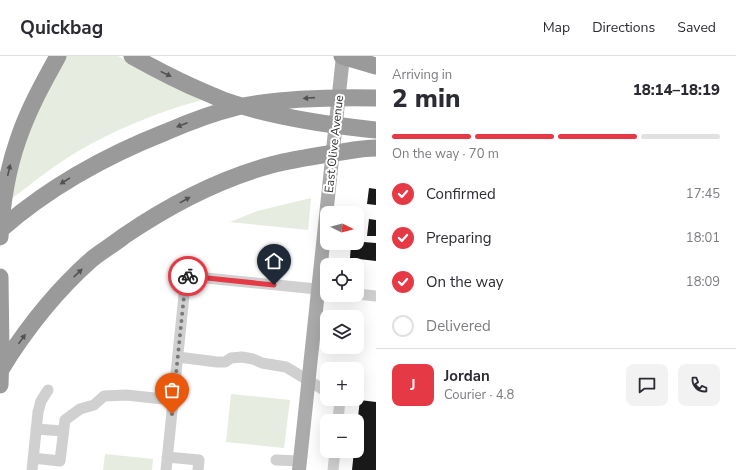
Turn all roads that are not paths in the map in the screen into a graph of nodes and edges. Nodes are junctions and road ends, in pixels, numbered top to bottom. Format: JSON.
{"nodes":[{"id":1,"x":58,"y":56,"type":"edge"},
{"id":2,"x":132,"y":56,"type":"edge"},
{"id":3,"x":343,"y":56,"type":"edge"},
{"id":4,"x":376,"y":66,"type":"edge"},
{"id":5,"x":376,"y":98,"type":"edge"},
{"id":6,"x":375,"y":130,"type":"edge"},
{"id":7,"x":374,"y":148,"type":"edge"},
{"id":8,"x":0,"y":230,"type":"edge"},
{"id":9,"x":0,"y":237,"type":"edge"},
{"id":10,"x":325,"y":258,"type":"edge"},
{"id":11,"x":0,"y":277,"type":"edge"},
{"id":12,"x":320,"y":290,"type":"edge"},
{"id":13,"x":364,"y":295,"type":"edge"},
{"id":14,"x":376,"y":296,"type":"edge"},
{"id":15,"x":320,"y":302,"type":"edge"},
{"id":16,"x":178,"y":357,"type":"junction"},
{"id":17,"x":0,"y":371,"type":"edge"},
{"id":18,"x":308,"y":381,"type":"junction"},
{"id":19,"x":0,"y":384,"type":"edge"},
{"id":20,"x":320,"y":388,"type":"edge"},
{"id":21,"x":48,"y":390,"type":"dead end"},
{"id":22,"x":173,"y":400,"type":"junction"},
{"id":23,"x":36,"y":429,"type":"junction"},
{"id":24,"x":63,"y":431,"type":"junction"},
{"id":25,"x":167,"y":457,"type":"junction"},
{"id":26,"x":33,"y":458,"type":"junction"},
{"id":27,"x":334,"y":458,"type":"edge"},
{"id":28,"x":276,"y":460,"type":"dead end"},
{"id":29,"x":300,"y":466,"type":"edge"},
{"id":30,"x":32,"y":470,"type":"edge"},
{"id":31,"x":166,"y":470,"type":"edge"},
{"id":32,"x":198,"y":470,"type":"edge"},
{"id":33,"x":333,"y":470,"type":"edge"}],
"edges":[{"from":9,"to":1,"type":"highway","one_way":true},
{"from":2,"to":6,"type":"highway","one_way":true},
{"from":3,"to":4,"type":"highway"},
{"from":3,"to":10,"type":"main road","name":"East Olive Avenue"},
{"from":5,"to":8,"type":"highway","one_way":true},
{"from":17,"to":7,"type":"highway","one_way":true},
{"from":11,"to":19,"type":"highway"},
{"from":12,"to":16,"type":"street"},
{"from":13,"to":14,"type":"street"},
{"from":15,"to":18,"type":"main road","name":"East Olive Avenue"},
{"from":16,"to":18,"type":"street"},
{"from":16,"to":22,"type":"street"},
{"from":18,"to":20,"type":"street"},
{"from":18,"to":29,"type":"main road","name":"East Olive Avenue"},
{"from":21,"to":23,"type":"street"},
{"from":22,"to":24,"type":"street"},
{"from":22,"to":25,"type":"street"},
{"from":23,"to":24,"type":"street"},
{"from":23,"to":26,"type":"street"},
{"from":24,"to":26,"type":"street"},
{"from":25,"to":31,"type":"street"},
{"from":25,"to":32,"type":"street"},
{"from":26,"to":30,"type":"street"},
{"from":27,"to":33,"type":"street"},
{"from":28,"to":29,"type":"street"}]}
